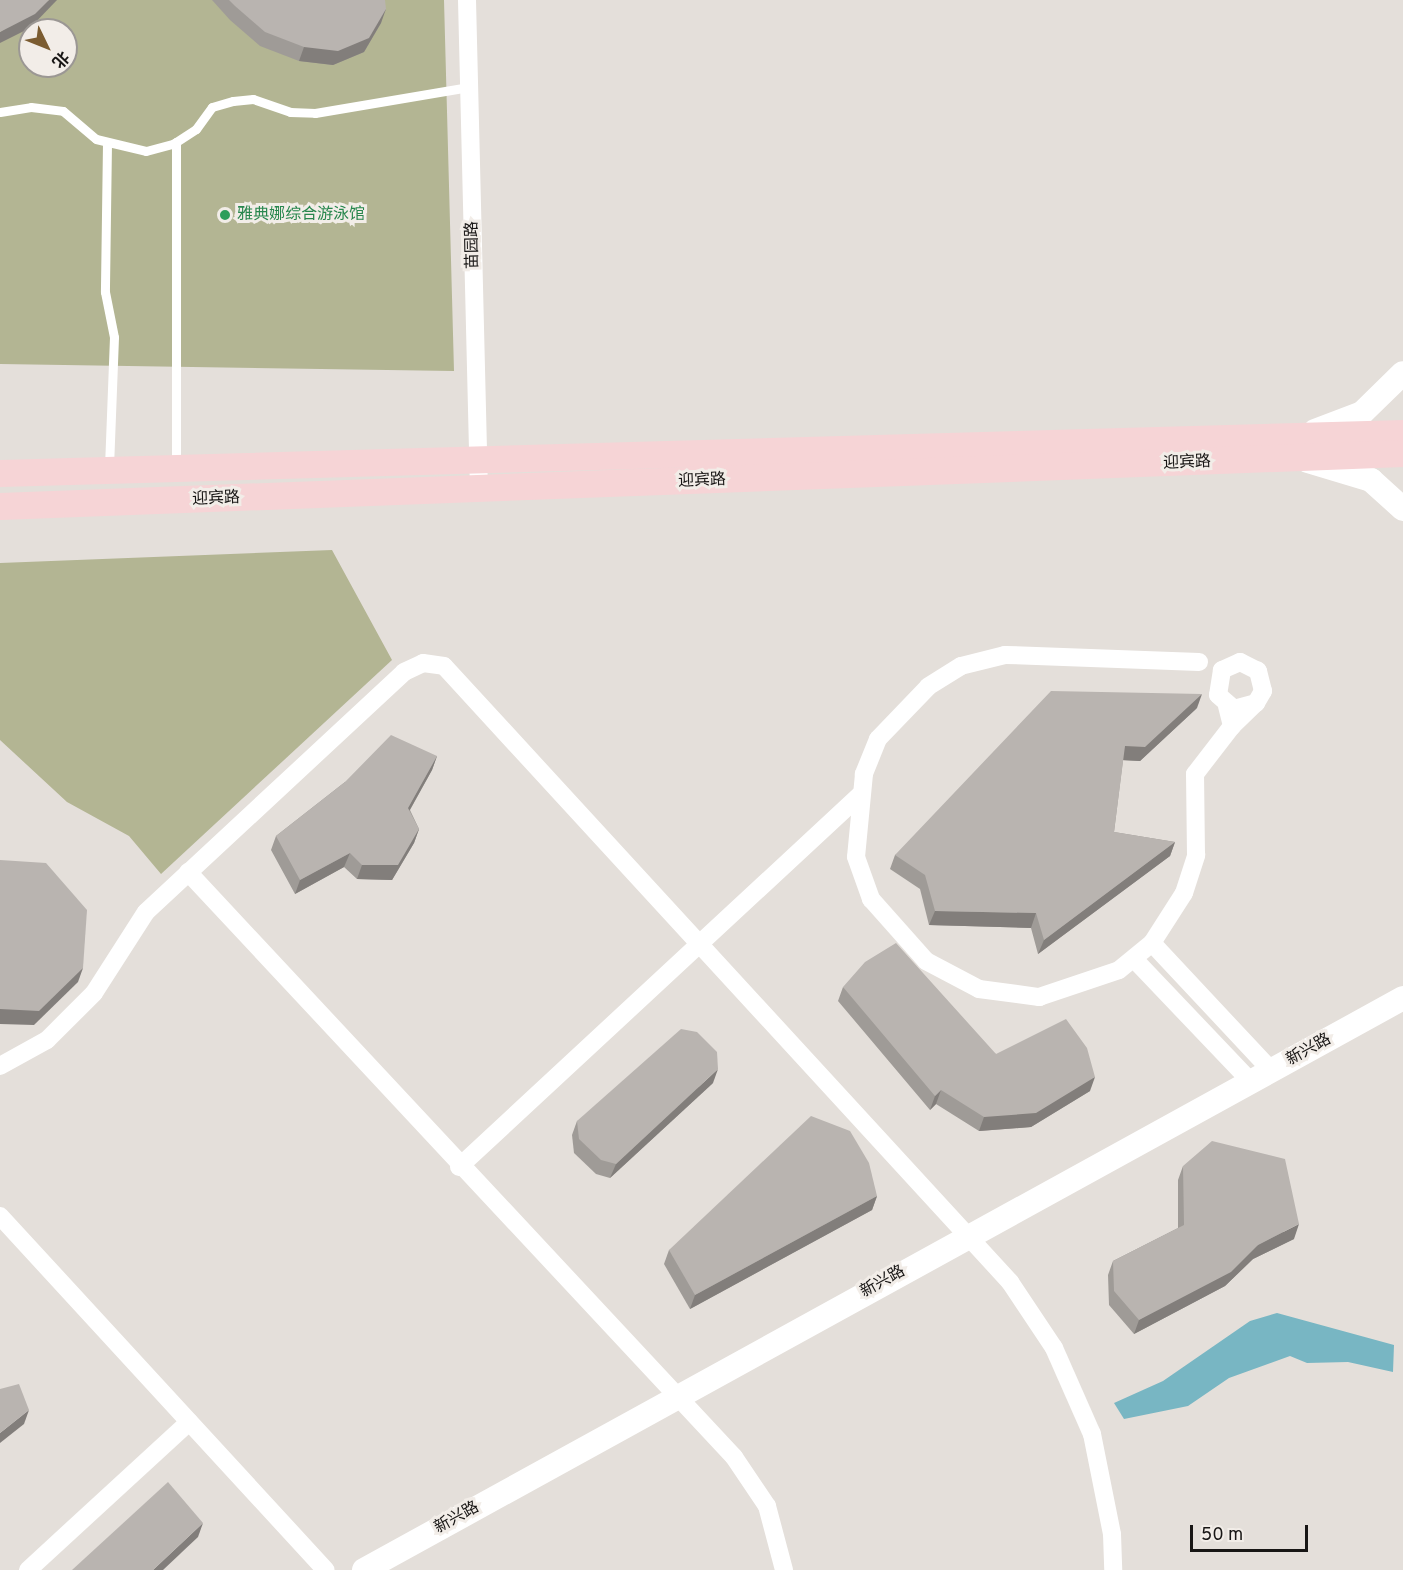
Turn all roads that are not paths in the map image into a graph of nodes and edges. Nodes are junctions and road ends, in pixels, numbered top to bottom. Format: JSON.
{"nodes":[{"id":1,"x":467,"y":0,"type":"edge"},
{"id":2,"x":469,"y":87,"type":"junction"},
{"id":3,"x":0,"y":112,"type":"edge"},
{"id":4,"x":176,"y":142,"type":"junction"},
{"id":5,"x":107,"y":143,"type":"junction"},
{"id":6,"x":1403,"y":373,"type":"edge"},
{"id":7,"x":1403,"y":433,"type":"edge"},
{"id":8,"x":1299,"y":447,"type":"junction"},
{"id":9,"x":1403,"y":453,"type":"edge"},
{"id":10,"x":478,"y":456,"type":"junction"},
{"id":11,"x":176,"y":467,"type":"junction"},
{"id":12,"x":109,"y":470,"type":"junction"},
{"id":13,"x":0,"y":473,"type":"edge"},
{"id":14,"x":479,"y":490,"type":"junction"},
{"id":15,"x":0,"y":506,"type":"edge"},
{"id":16,"x":1403,"y":509,"type":"edge"},
{"id":17,"x":1199,"y":662,"type":"junction"},
{"id":18,"x":1240,"y":662,"type":"junction"},
{"id":19,"x":1216,"y":682,"type":"junction"},
{"id":20,"x":1256,"y":703,"type":"junction"},
{"id":21,"x":1227,"y":706,"type":"junction"},
{"id":22,"x":1232,"y":726,"type":"junction"},
{"id":23,"x":859,"y":796,"type":"junction"},
{"id":24,"x":188,"y":872,"type":"junction"},
{"id":25,"x":1152,"y":943,"type":"junction"},
{"id":26,"x":701,"y":944,"type":"junction"},
{"id":27,"x":1134,"y":960,"type":"junction"},
{"id":28,"x":1403,"y":998,"type":"edge"},
{"id":29,"x":0,"y":1066,"type":"edge"},
{"id":30,"x":1261,"y":1076,"type":"junction"},
{"id":31,"x":459,"y":1167,"type":"junction"},
{"id":32,"x":0,"y":1216,"type":"edge"},
{"id":33,"x":971,"y":1234,"type":"junction"},
{"id":34,"x":676,"y":1396,"type":"junction"},
{"id":35,"x":189,"y":1422,"type":"junction"},
{"id":36,"x":28,"y":1570,"type":"edge"},
{"id":37,"x":326,"y":1570,"type":"edge"},
{"id":38,"x":364,"y":1570,"type":"edge"},
{"id":39,"x":784,"y":1570,"type":"edge"},
{"id":40,"x":1113,"y":1570,"type":"edge"}],
"edges":[{"from":1,"to":2,"type":"street","name":"苗园路"},
{"from":2,"to":4,"type":"lane"},
{"from":2,"to":10,"type":"street","name":"苗园路"},
{"from":3,"to":5,"type":"lane"},
{"from":4,"to":5,"type":"lane"},
{"from":4,"to":11,"type":"lane"},
{"from":5,"to":12,"type":"lane"},
{"from":6,"to":8,"type":"street"},
{"from":7,"to":8,"type":"main road","name":"迎宾路"},
{"from":8,"to":9,"type":"main road","name":"迎宾路"},
{"from":8,"to":10,"type":"main road","name":"迎宾路"},
{"from":8,"to":14,"type":"main road","name":"迎宾路"},
{"from":8,"to":16,"type":"street"},
{"from":10,"to":11,"type":"main road","name":"迎宾路"},
{"from":10,"to":14,"type":"street","name":"苗园路"},
{"from":11,"to":12,"type":"main road","name":"迎宾路"},
{"from":12,"to":13,"type":"main road","name":"迎宾路"},
{"from":14,"to":15,"type":"main road","name":"迎宾路"},
{"from":17,"to":18,"type":"street"},
{"from":17,"to":19,"type":"street"},
{"from":17,"to":23,"type":"street"},
{"from":18,"to":19,"type":"street"},
{"from":18,"to":20,"type":"street"},
{"from":19,"to":21,"type":"street"},
{"from":20,"to":21,"type":"street"},
{"from":20,"to":22,"type":"street"},
{"from":21,"to":22,"type":"street"},
{"from":22,"to":25,"type":"street"},
{"from":23,"to":26,"type":"street"},
{"from":23,"to":27,"type":"street"},
{"from":24,"to":26,"type":"street"},
{"from":24,"to":29,"type":"street"},
{"from":24,"to":31,"type":"street"},
{"from":25,"to":27,"type":"street"},
{"from":25,"to":30,"type":"street"},
{"from":26,"to":31,"type":"street"},
{"from":26,"to":33,"type":"street"},
{"from":27,"to":30,"type":"street"},
{"from":28,"to":30,"type":"street","name":"新兴路"},
{"from":30,"to":33,"type":"street","name":"新兴路"},
{"from":31,"to":34,"type":"street"},
{"from":32,"to":35,"type":"street"},
{"from":33,"to":34,"type":"street","name":"新兴路"},
{"from":33,"to":40,"type":"street"},
{"from":34,"to":38,"type":"street","name":"新兴路"},
{"from":34,"to":39,"type":"street"},
{"from":35,"to":36,"type":"street"},
{"from":35,"to":37,"type":"street"}]}
